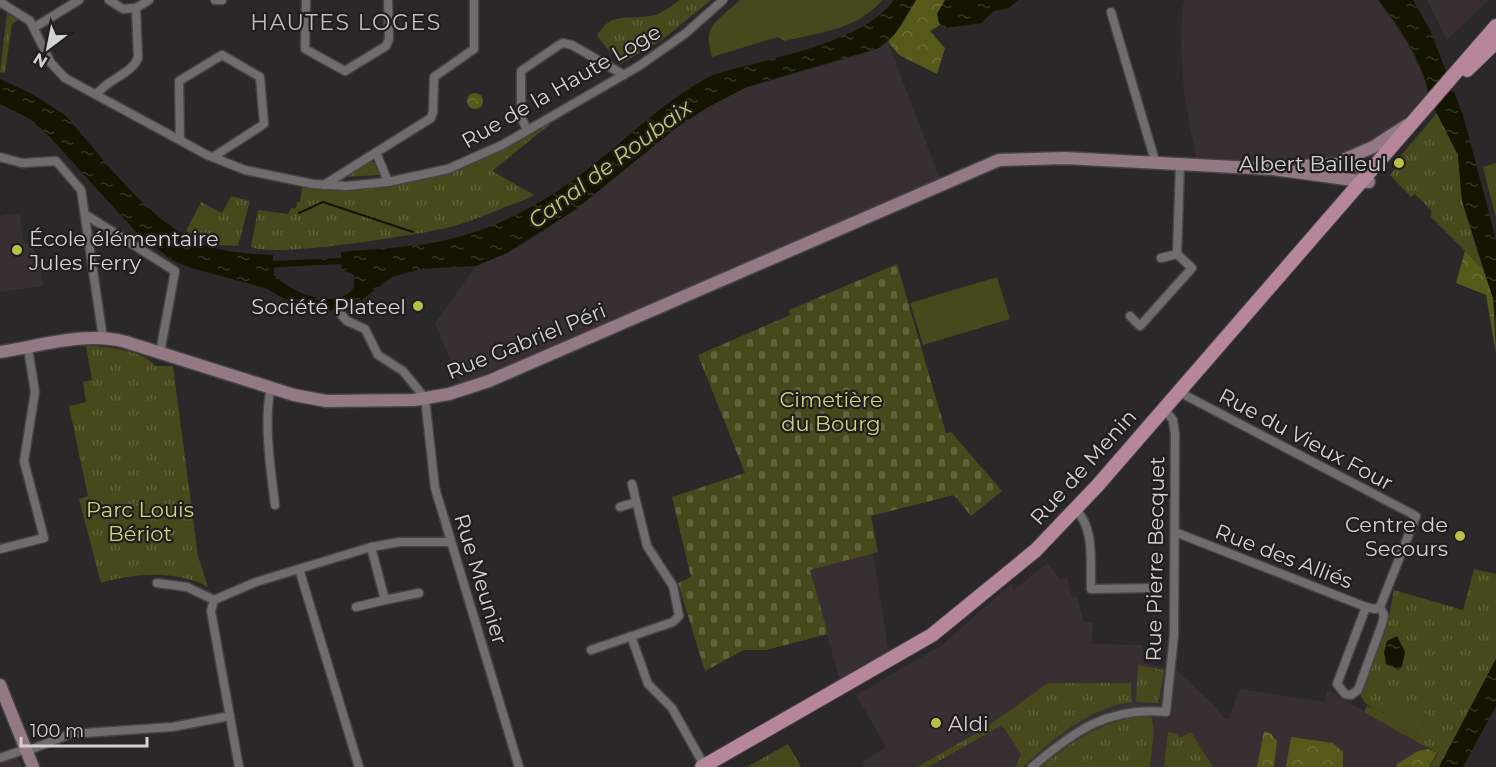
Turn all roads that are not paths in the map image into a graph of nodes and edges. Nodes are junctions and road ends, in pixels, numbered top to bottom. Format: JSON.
{"nodes":[{"id":1,"x":79,"y":0,"type":"edge"},
{"id":2,"x":109,"y":0,"type":"edge"},
{"id":3,"x":149,"y":0,"type":"edge"},
{"id":4,"x":215,"y":0,"type":"edge"},
{"id":5,"x":222,"y":0,"type":"edge"},
{"id":6,"x":306,"y":0,"type":"edge"},
{"id":7,"x":388,"y":0,"type":"edge"},
{"id":8,"x":474,"y":0,"type":"edge"},
{"id":9,"x":723,"y":0,"type":"edge"},
{"id":10,"x":0,"y":1,"type":"edge"},
{"id":11,"x":136,"y":8,"type":"junction"},
{"id":12,"x":1111,"y":12,"type":"dead end"},
{"id":13,"x":1496,"y":26,"type":"edge"},
{"id":14,"x":35,"y":27,"type":"junction"},
{"id":15,"x":1496,"y":42,"type":"edge"},
{"id":16,"x":1460,"y":72,"type":"junction"},
{"id":17,"x":624,"y":75,"type":"junction"},
{"id":18,"x":96,"y":95,"type":"junction"},
{"id":19,"x":1425,"y":114,"type":"junction"},
{"id":20,"x":527,"y":130,"type":"junction"},
{"id":21,"x":180,"y":140,"type":"junction"},
{"id":22,"x":376,"y":152,"type":"junction"},
{"id":23,"x":0,"y":157,"type":"edge"},
{"id":24,"x":213,"y":157,"type":"junction"},
{"id":25,"x":1336,"y":163,"type":"junction"},
{"id":26,"x":1156,"y":164,"type":"junction"},
{"id":27,"x":1179,"y":165,"type":"junction"},
{"id":28,"x":1273,"y":169,"type":"junction"},
{"id":29,"x":1322,"y":174,"type":"junction"},
{"id":30,"x":1366,"y":180,"type":"junction"},
{"id":31,"x":388,"y":182,"type":"junction"},
{"id":32,"x":324,"y":185,"type":"junction"},
{"id":33,"x":1340,"y":207,"type":"junction"},
{"id":34,"x":86,"y":215,"type":"junction"},
{"id":35,"x":1177,"y":254,"type":"junction"},
{"id":36,"x":1161,"y":258,"type":"dead end"},
{"id":37,"x":339,"y":312,"type":"dead end"},
{"id":38,"x":1130,"y":316,"type":"dead end"},
{"id":39,"x":103,"y":338,"type":"junction"},
{"id":40,"x":28,"y":348,"type":"junction"},
{"id":41,"x":0,"y":352,"type":"edge"},
{"id":42,"x":160,"y":353,"type":"junction"},
{"id":43,"x":271,"y":388,"type":"junction"},
{"id":44,"x":1182,"y":394,"type":"junction"},
{"id":45,"x":425,"y":398,"type":"junction"},
{"id":46,"x":1167,"y":411,"type":"junction"},
{"id":47,"x":632,"y":484,"type":"dead end"},
{"id":48,"x":636,"y":502,"type":"junction"},
{"id":49,"x":275,"y":505,"type":"dead end"},
{"id":50,"x":621,"y":507,"type":"dead end"},
{"id":51,"x":1079,"y":512,"type":"junction"},
{"id":52,"x":1175,"y":532,"type":"junction"},
{"id":53,"x":451,"y":542,"type":"junction"},
{"id":54,"x":371,"y":547,"type":"junction"},
{"id":55,"x":0,"y":549,"type":"edge"},
{"id":56,"x":299,"y":569,"type":"junction"},
{"id":57,"x":157,"y":583,"type":"dead end"},
{"id":58,"x":1152,"y":588,"type":"dead end"},
{"id":59,"x":419,"y":593,"type":"dead end"},
{"id":60,"x":214,"y":600,"type":"junction"},
{"id":61,"x":385,"y":600,"type":"junction"},
{"id":62,"x":356,"y":607,"type":"dead end"},
{"id":63,"x":1366,"y":607,"type":"junction"},
{"id":64,"x":1380,"y":607,"type":"junction"},
{"id":65,"x":631,"y":636,"type":"junction"},
{"id":66,"x":591,"y":650,"type":"dead end"},
{"id":67,"x":0,"y":684,"type":"edge"},
{"id":68,"x":230,"y":716,"type":"junction"},
{"id":69,"x":26,"y":750,"type":"junction"},
{"id":70,"x":0,"y":758,"type":"edge"},
{"id":71,"x":33,"y":767,"type":"edge"},
{"id":72,"x":239,"y":767,"type":"edge"},
{"id":73,"x":359,"y":767,"type":"edge"},
{"id":74,"x":519,"y":767,"type":"edge"},
{"id":75,"x":707,"y":767,"type":"edge"},
{"id":76,"x":1032,"y":767,"type":"edge"}],
"edges":[{"from":1,"to":14,"type":"street"},
{"from":2,"to":11,"type":"street"},
{"from":3,"to":11,"type":"street"},
{"from":4,"to":5,"type":"street"},
{"from":6,"to":7,"type":"street"},
{"from":8,"to":22,"type":"street"},
{"from":9,"to":17,"type":"street","name":"Rue de la Haute Loge"},
{"from":10,"to":14,"type":"street","name":"Rue de la Haute Loge"},
{"from":11,"to":18,"type":"street"},
{"from":12,"to":26,"type":"street"},
{"from":13,"to":16,"type":"main road"},
{"from":14,"to":18,"type":"street","name":"Rue de la Haute Loge"},
{"from":15,"to":16,"type":"main road"},
{"from":16,"to":19,"type":"main road","name":"Rue de Menin"},
{"from":17,"to":20,"type":"street","name":"Rue de la Haute Loge"},
{"from":17,"to":20,"type":"street"},
{"from":18,"to":21,"type":"street","name":"Rue de la Haute Loge"},
{"from":19,"to":25,"type":"main road","name":"Rue Gabriel Péri"},
{"from":19,"to":30,"type":"main road","name":"Rue de Menin"},
{"from":20,"to":31,"type":"street","name":"Rue de la Haute Loge"},
{"from":21,"to":24,"type":"street","name":"Rue de la Haute Loge"},
{"from":21,"to":24,"type":"street"},
{"from":22,"to":31,"type":"street"},
{"from":22,"to":32,"type":"street"},
{"from":23,"to":34,"type":"street"},
{"from":24,"to":32,"type":"street","name":"Rue de la Haute Loge"},
{"from":25,"to":28,"type":"main road","name":"Rue Gabriel Péri"},
{"from":25,"to":30,"type":"main road","name":"Rue Gabriel Péri"},
{"from":26,"to":27,"type":"main road","name":"Rue Gabriel Péri"},
{"from":26,"to":45,"type":"main road","name":"Rue Gabriel Péri"},
{"from":27,"to":28,"type":"main road","name":"Rue Gabriel Péri"},
{"from":27,"to":35,"type":"street"},
{"from":28,"to":29,"type":"main road","name":"Rue Gabriel Péri"},
{"from":29,"to":30,"type":"main road","name":"Rue Gabriel Péri"},
{"from":29,"to":33,"type":"main road"},
{"from":30,"to":33,"type":"main road","name":"Rue de Menin"},
{"from":30,"to":44,"type":"main road","name":"Rue de Menin"},
{"from":31,"to":32,"type":"street","name":"Rue de la Haute Loge"},
{"from":33,"to":44,"type":"main road","name":"Rue de Menin"},
{"from":34,"to":39,"type":"street"},
{"from":34,"to":42,"type":"street"},
{"from":35,"to":36,"type":"street"},
{"from":35,"to":38,"type":"street"},
{"from":37,"to":45,"type":"street"},
{"from":39,"to":40,"type":"main road","name":"Rue Gabriel Péri"},
{"from":39,"to":42,"type":"main road","name":"Rue Gabriel Péri"},
{"from":40,"to":41,"type":"main road","name":"Rue Gabriel Péri"},
{"from":40,"to":55,"type":"street"},
{"from":42,"to":43,"type":"main road","name":"Rue Gabriel Péri"},
{"from":43,"to":45,"type":"main road","name":"Rue Gabriel Péri"},
{"from":43,"to":49,"type":"street"},
{"from":44,"to":46,"type":"main road","name":"Rue de Menin"},
{"from":44,"to":64,"type":"street","name":"Rue du Vieux Four"},
{"from":45,"to":53,"type":"street","name":"Rue Meunier"},
{"from":46,"to":51,"type":"main road","name":"Rue de Menin"},
{"from":46,"to":52,"type":"street","name":"Rue Pierre Becquet"},
{"from":47,"to":48,"type":"street"},
{"from":48,"to":50,"type":"street"},
{"from":48,"to":65,"type":"street"},
{"from":51,"to":58,"type":"street"},
{"from":51,"to":75,"type":"main road","name":"Rue de Menin"},
{"from":52,"to":63,"type":"street","name":"Rue des Alliés"},
{"from":52,"to":76,"type":"street","name":"Rue Pierre Becquet"},
{"from":53,"to":54,"type":"street"},
{"from":53,"to":74,"type":"street","name":"Rue Meunier"},
{"from":54,"to":56,"type":"street"},
{"from":54,"to":61,"type":"street"},
{"from":56,"to":60,"type":"street"},
{"from":56,"to":73,"type":"street"},
{"from":57,"to":60,"type":"street"},
{"from":59,"to":61,"type":"street"},
{"from":60,"to":68,"type":"street"},
{"from":61,"to":62,"type":"street"},
{"from":63,"to":64,"type":"street","name":"Rue des Alliés"},
{"from":63,"to":64,"type":"street"},
{"from":65,"to":66,"type":"street"},
{"from":65,"to":75,"type":"street"},
{"from":67,"to":69,"type":"main road"},
{"from":68,"to":69,"type":"street"},
{"from":68,"to":72,"type":"street"},
{"from":69,"to":70,"type":"street"},
{"from":69,"to":71,"type":"main road"}]}
